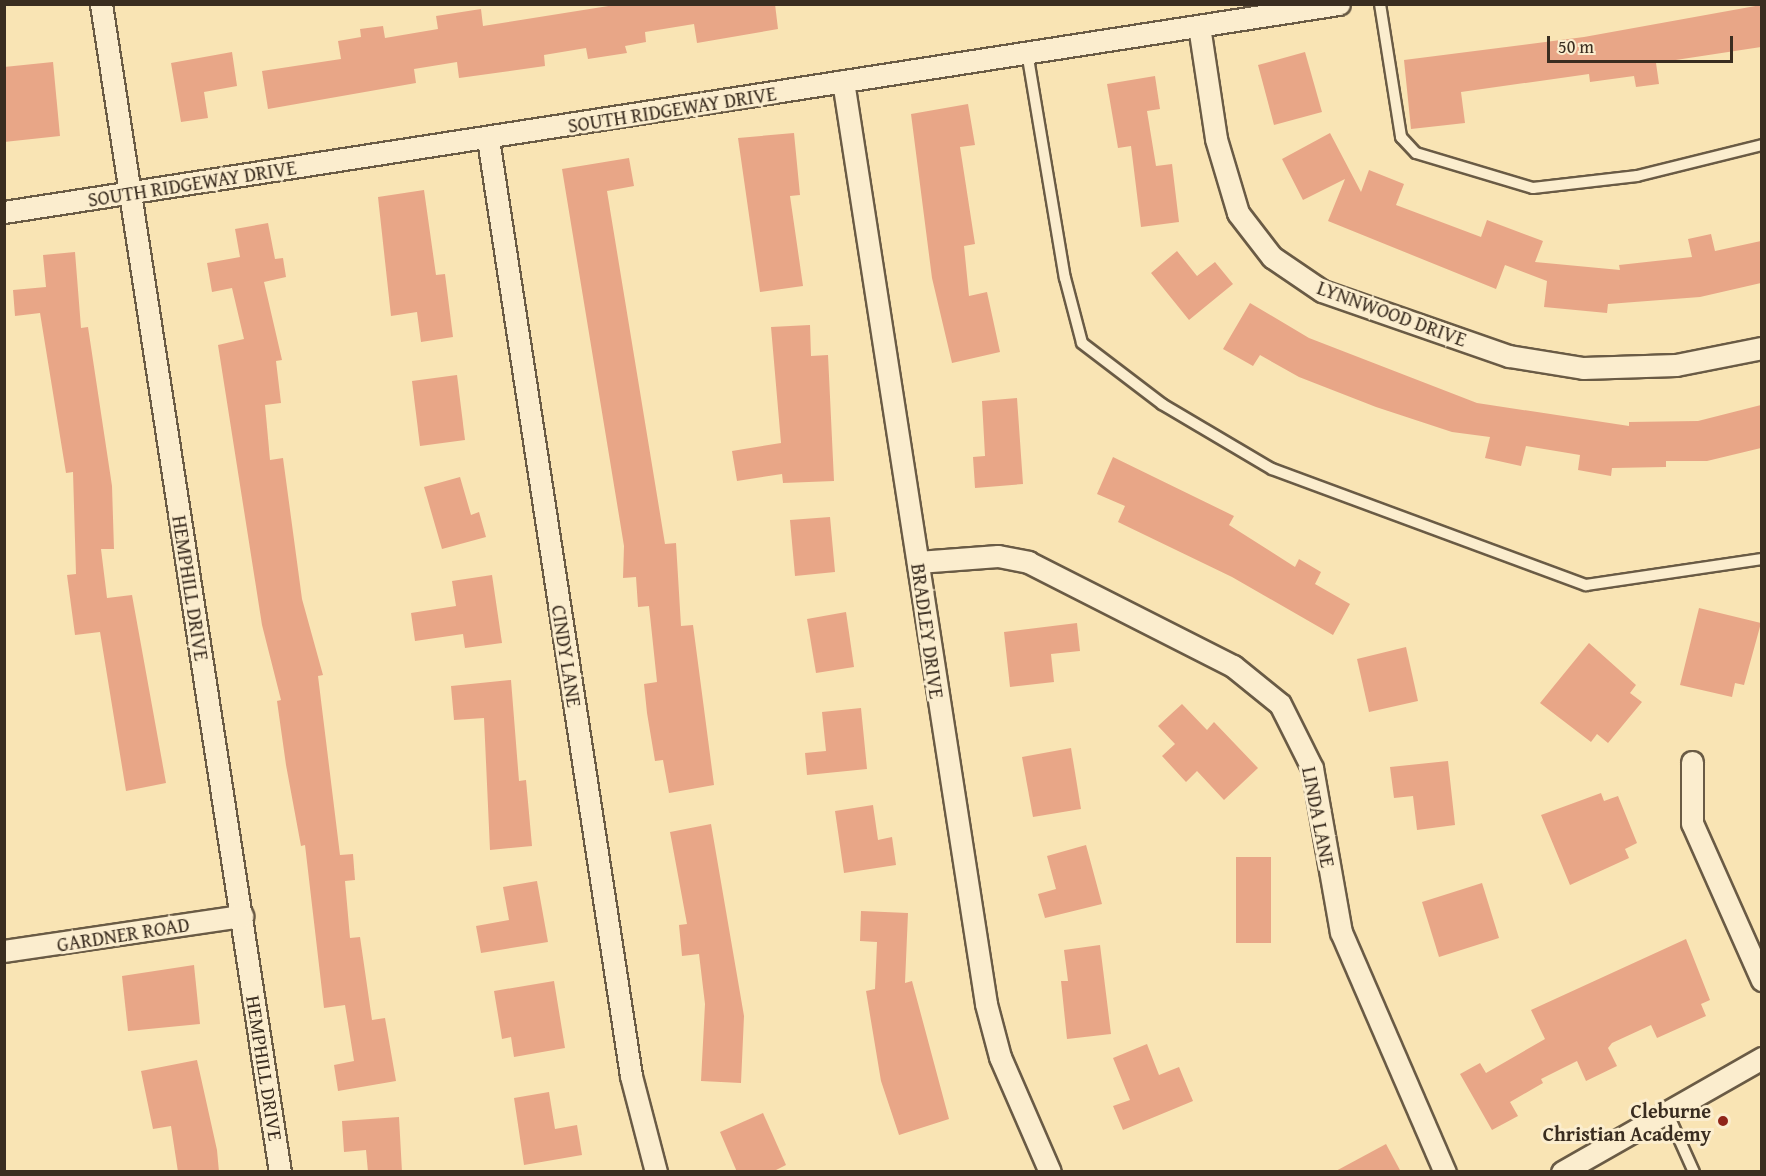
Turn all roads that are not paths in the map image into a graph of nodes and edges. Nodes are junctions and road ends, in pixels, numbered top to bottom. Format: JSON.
{"nodes":[{"id":1,"x":101,"y":4,"type":"edge"},
{"id":2,"x":1340,"y":4,"type":"edge"},
{"id":3,"x":1380,"y":4,"type":"edge"},
{"id":4,"x":1199,"y":26,"type":"junction"},
{"id":5,"x":1027,"y":52,"type":"junction"},
{"id":6,"x":843,"y":81,"type":"junction"},
{"id":7,"x":488,"y":138,"type":"junction"},
{"id":8,"x":1761,"y":144,"type":"edge"},
{"id":9,"x":129,"y":192,"type":"junction"},
{"id":10,"x":4,"y":212,"type":"edge"},
{"id":11,"x":1761,"y":348,"type":"edge"},
{"id":12,"x":1761,"y":559,"type":"edge"},
{"id":13,"x":918,"y":562,"type":"junction"},
{"id":14,"x":1692,"y":762,"type":"dead end"},
{"id":15,"x":242,"y":916,"type":"junction"},
{"id":16,"x":4,"y":951,"type":"edge"},
{"id":17,"x":1761,"y":980,"type":"edge"},
{"id":18,"x":1761,"y":1058,"type":"edge"},
{"id":19,"x":1666,"y":1112,"type":"junction"},
{"id":20,"x":280,"y":1172,"type":"edge"},
{"id":21,"x":656,"y":1172,"type":"edge"},
{"id":22,"x":1050,"y":1172,"type":"edge"},
{"id":23,"x":1446,"y":1172,"type":"edge"},
{"id":24,"x":1562,"y":1172,"type":"edge"},
{"id":25,"x":1694,"y":1172,"type":"edge"}],
"edges":[{"from":1,"to":9,"type":"street","name":"HEMPHILL DRIVE"},
{"from":2,"to":4,"type":"street","name":"SOUTH RIDGEWAY DRIVE"},
{"from":3,"to":8,"type":"lane"},
{"from":4,"to":5,"type":"street","name":"SOUTH RIDGEWAY DRIVE"},
{"from":4,"to":11,"type":"street","name":"LYNNWOOD DRIVE"},
{"from":5,"to":6,"type":"street","name":"SOUTH RIDGEWAY DRIVE"},
{"from":5,"to":12,"type":"lane"},
{"from":6,"to":7,"type":"street","name":"SOUTH RIDGEWAY DRIVE"},
{"from":6,"to":13,"type":"street","name":"BRADLEY DRIVE"},
{"from":7,"to":9,"type":"street","name":"SOUTH RIDGEWAY DRIVE"},
{"from":7,"to":21,"type":"street","name":"CINDY LANE"},
{"from":9,"to":10,"type":"street","name":"SOUTH RIDGEWAY DRIVE"},
{"from":9,"to":15,"type":"street","name":"HEMPHILL DRIVE"},
{"from":13,"to":22,"type":"street","name":"BRADLEY DRIVE"},
{"from":13,"to":23,"type":"street","name":"LINDA LANE"},
{"from":14,"to":17,"type":"street"},
{"from":15,"to":16,"type":"street","name":"GARDNER ROAD"},
{"from":15,"to":20,"type":"street","name":"HEMPHILL DRIVE"},
{"from":18,"to":19,"type":"street"},
{"from":19,"to":24,"type":"street"},
{"from":19,"to":25,"type":"lane"}]}
